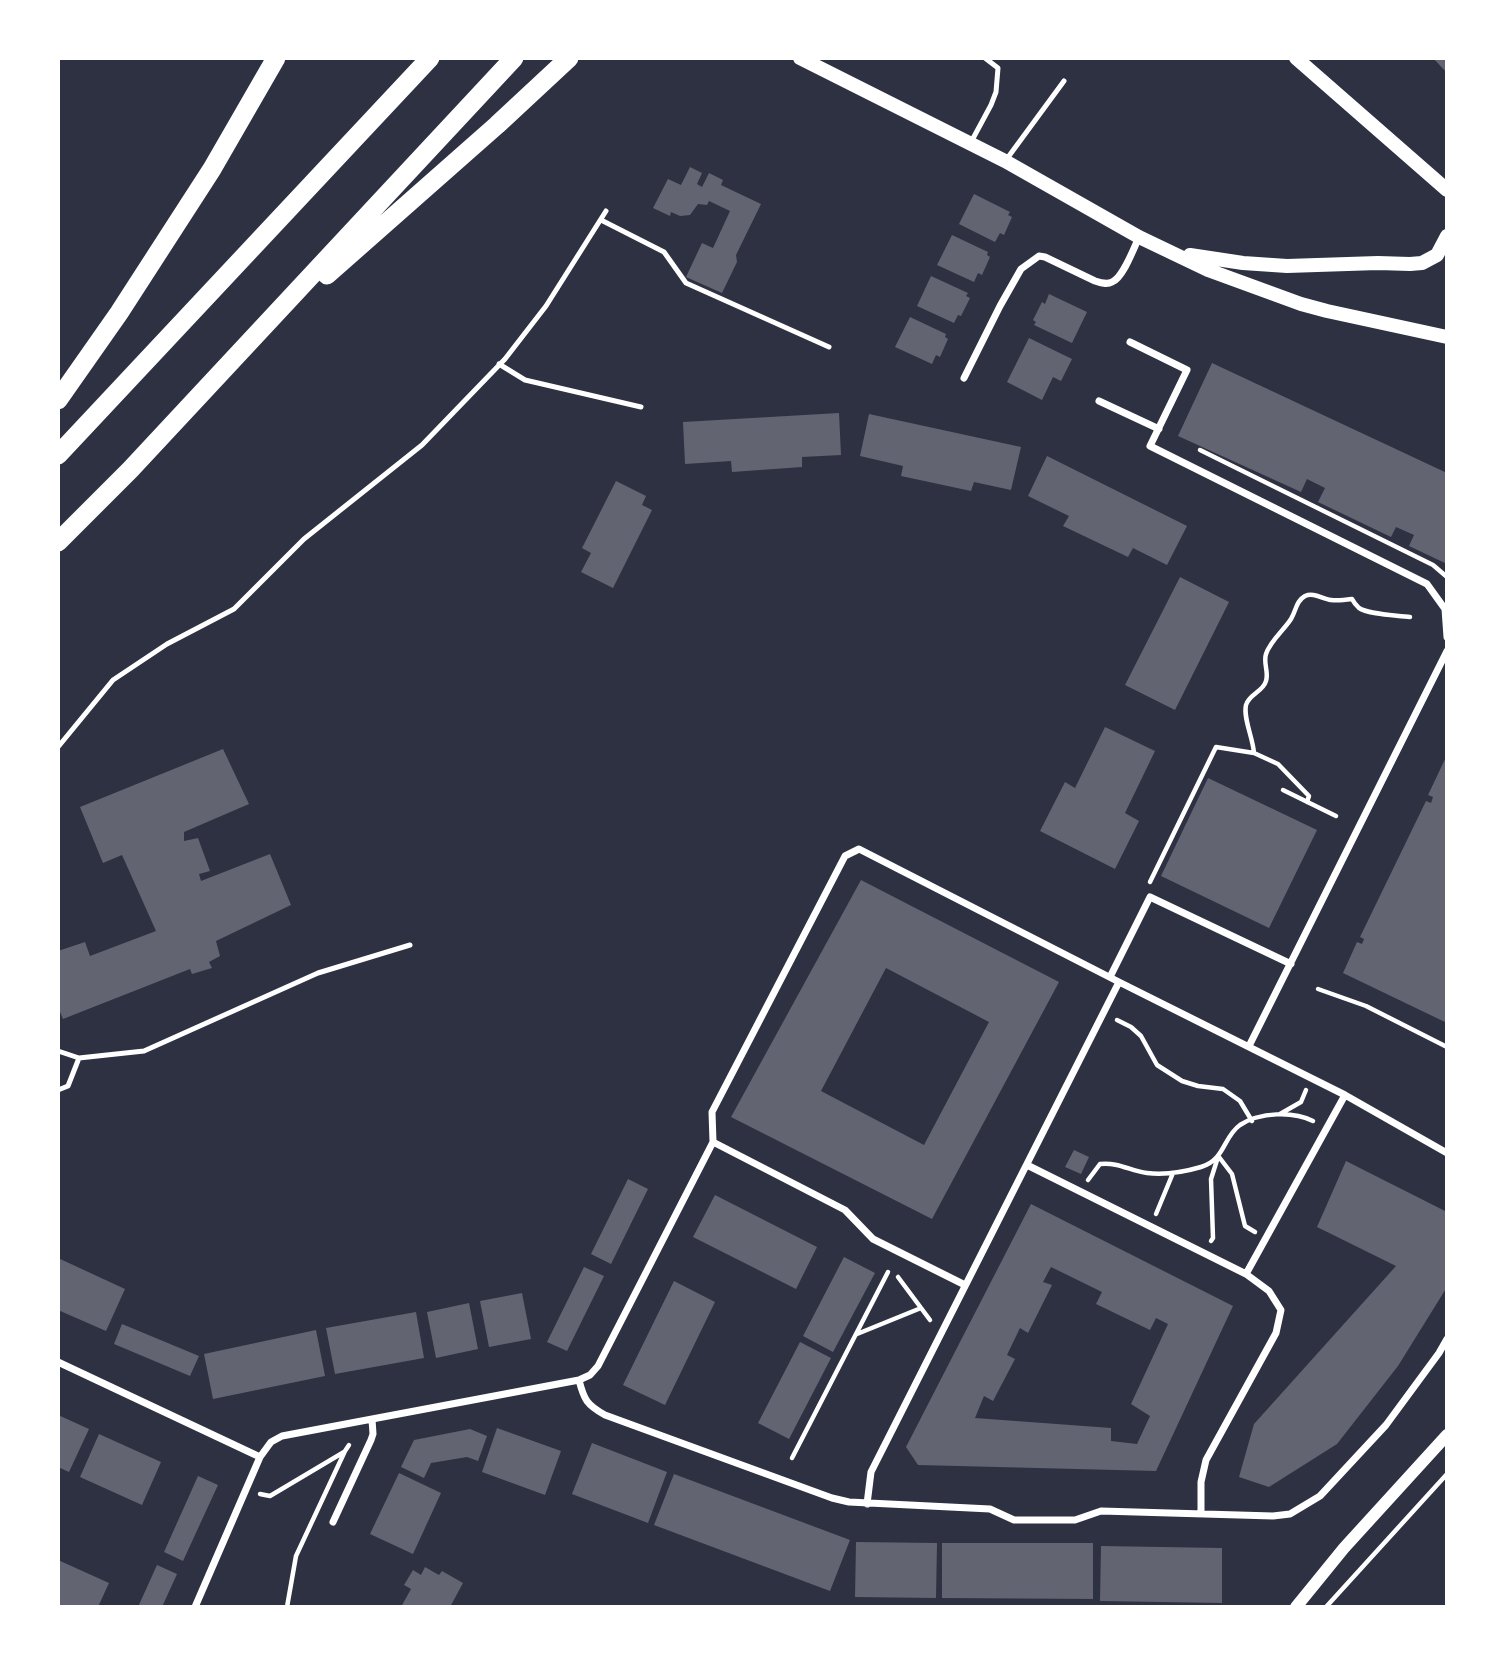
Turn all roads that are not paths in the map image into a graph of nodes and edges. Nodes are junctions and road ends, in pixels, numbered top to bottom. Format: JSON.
{"nodes":[{"id":1,"x":276,"y":58,"type":"edge"},
{"id":2,"x":430,"y":58,"type":"edge"},
{"id":3,"x":514,"y":58,"type":"edge"},
{"id":4,"x":569,"y":58,"type":"edge"},
{"id":5,"x":800,"y":58,"type":"edge"},
{"id":6,"x":985,"y":58,"type":"edge"},
{"id":7,"x":1296,"y":58,"type":"edge"},
{"id":8,"x":1064,"y":81,"type":"dead end"},
{"id":9,"x":970,"y":144,"type":"junction"},
{"id":10,"x":1005,"y":162,"type":"junction"},
{"id":11,"x":1447,"y":190,"type":"edge"},
{"id":12,"x":606,"y":211,"type":"dead end"},
{"id":13,"x":601,"y":220,"type":"junction"},
{"id":14,"x":1447,"y":236,"type":"edge"},
{"id":15,"x":1139,"y":237,"type":"junction"},
{"id":16,"x":1175,"y":253,"type":"junction"},
{"id":17,"x":1447,"y":337,"type":"edge"},
{"id":18,"x":1130,"y":342,"type":"dead end"},
{"id":19,"x":829,"y":347,"type":"dead end"},
{"id":20,"x":240,"y":352,"type":"junction"},
{"id":21,"x":499,"y":364,"type":"junction"},
{"id":22,"x":964,"y":378,"type":"dead end"},
{"id":23,"x":58,"y":400,"type":"edge"},
{"id":24,"x":1099,"y":401,"type":"dead end"},
{"id":25,"x":641,"y":407,"type":"dead end"},
{"id":26,"x":1159,"y":429,"type":"junction"},
{"id":27,"x":58,"y":455,"type":"edge"},
{"id":28,"x":58,"y":542,"type":"edge"},
{"id":29,"x":1447,"y":637,"type":"edge"},
{"id":30,"x":1447,"y":652,"type":"edge"},
{"id":31,"x":58,"y":747,"type":"edge"},
{"id":32,"x":410,"y":945,"type":"dead end"},
{"id":33,"x":1290,"y":964,"type":"junction"},
{"id":34,"x":1110,"y":977,"type":"junction"},
{"id":35,"x":1119,"y":982,"type":"junction"},
{"id":36,"x":1249,"y":1046,"type":"junction"},
{"id":37,"x":58,"y":1051,"type":"edge"},
{"id":38,"x":79,"y":1058,"type":"junction"},
{"id":39,"x":58,"y":1090,"type":"edge"},
{"id":40,"x":1345,"y":1094,"type":"junction"},
{"id":41,"x":713,"y":1142,"type":"junction"},
{"id":42,"x":1447,"y":1153,"type":"edge"},
{"id":43,"x":1027,"y":1165,"type":"junction"},
{"id":44,"x":1246,"y":1273,"type":"junction"},
{"id":45,"x":965,"y":1285,"type":"junction"},
{"id":46,"x":1447,"y":1339,"type":"edge"},
{"id":47,"x":58,"y":1362,"type":"edge"},
{"id":48,"x":579,"y":1380,"type":"junction"},
{"id":49,"x":372,"y":1419,"type":"junction"},
{"id":50,"x":1447,"y":1435,"type":"edge"},
{"id":51,"x":260,"y":1457,"type":"junction"},
{"id":52,"x":867,"y":1504,"type":"junction"},
{"id":53,"x":1202,"y":1514,"type":"junction"},
{"id":54,"x":333,"y":1521,"type":"dead end"},
{"id":55,"x":195,"y":1607,"type":"edge"},
{"id":56,"x":1296,"y":1607,"type":"edge"}],
"edges":[{"from":1,"to":23,"type":"highway"},
{"from":2,"to":27,"type":"highway"},
{"from":3,"to":20,"type":"highway"},
{"from":4,"to":20,"type":"highway"},
{"from":5,"to":9,"type":"main road"},
{"from":6,"to":9,"type":"lane"},
{"from":7,"to":11,"type":"main road"},
{"from":8,"to":10,"type":"lane"},
{"from":9,"to":10,"type":"main road"},
{"from":10,"to":15,"type":"main road"},
{"from":12,"to":13,"type":"lane"},
{"from":13,"to":19,"type":"lane"},
{"from":13,"to":21,"type":"lane"},
{"from":14,"to":16,"type":"main road"},
{"from":15,"to":16,"type":"main road"},
{"from":15,"to":22,"type":"street"},
{"from":16,"to":17,"type":"main road"},
{"from":18,"to":26,"type":"street"},
{"from":20,"to":28,"type":"highway"},
{"from":21,"to":25,"type":"lane"},
{"from":21,"to":31,"type":"lane"},
{"from":24,"to":26,"type":"street"},
{"from":26,"to":29,"type":"street"},
{"from":30,"to":33,"type":"street"},
{"from":32,"to":38,"type":"lane"},
{"from":33,"to":34,"type":"street"},
{"from":33,"to":36,"type":"street"},
{"from":34,"to":35,"type":"street"},
{"from":34,"to":41,"type":"street"},
{"from":35,"to":36,"type":"street"},
{"from":35,"to":43,"type":"street"},
{"from":36,"to":40,"type":"street"},
{"from":37,"to":38,"type":"lane"},
{"from":38,"to":39,"type":"lane"},
{"from":40,"to":42,"type":"street"},
{"from":40,"to":44,"type":"street"},
{"from":41,"to":45,"type":"street"},
{"from":41,"to":48,"type":"street"},
{"from":43,"to":44,"type":"street"},
{"from":43,"to":45,"type":"street"},
{"from":44,"to":53,"type":"street"},
{"from":45,"to":52,"type":"street"},
{"from":46,"to":53,"type":"street"},
{"from":47,"to":51,"type":"street"},
{"from":48,"to":49,"type":"street"},
{"from":48,"to":52,"type":"street"},
{"from":49,"to":51,"type":"street"},
{"from":49,"to":54,"type":"street"},
{"from":50,"to":56,"type":"street"},
{"from":51,"to":55,"type":"street"},
{"from":52,"to":53,"type":"street"}]}
